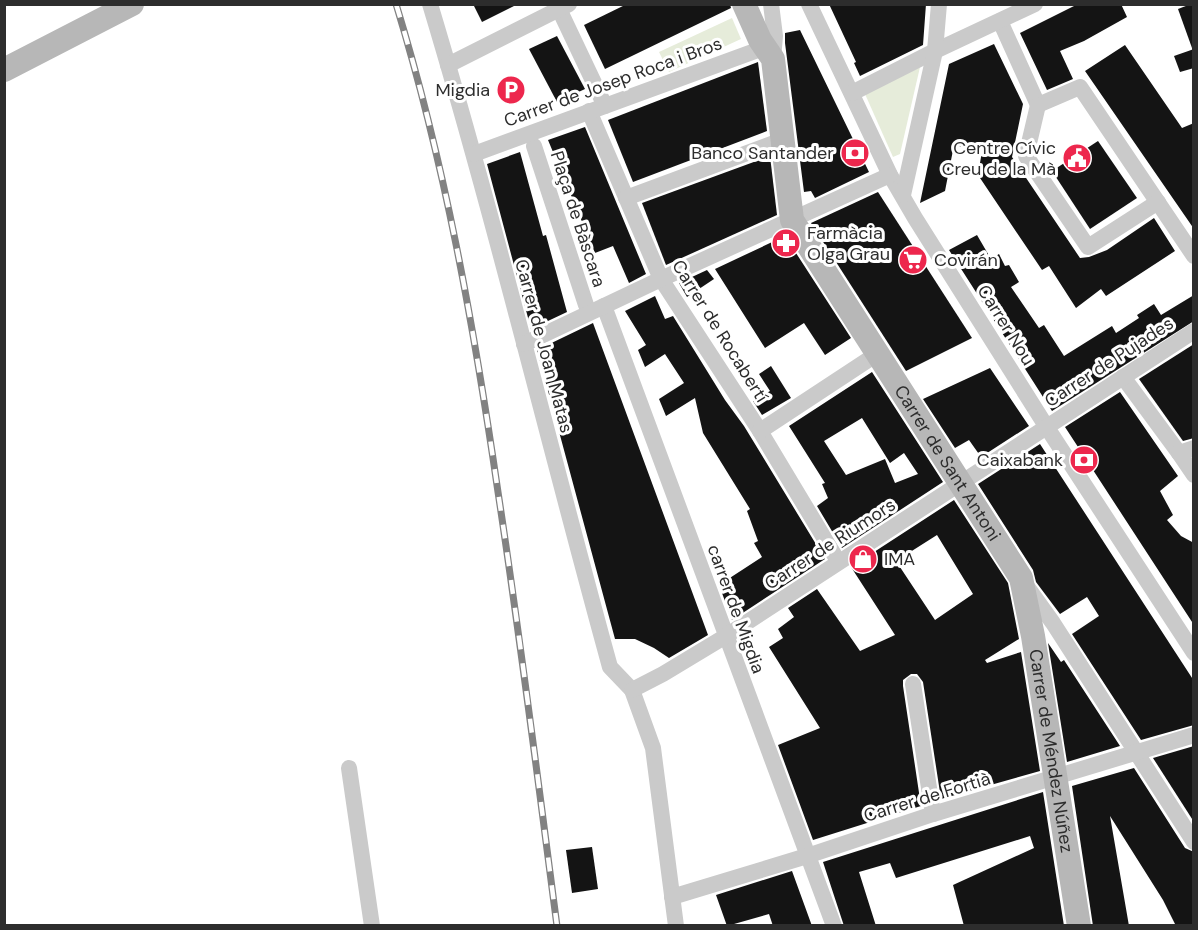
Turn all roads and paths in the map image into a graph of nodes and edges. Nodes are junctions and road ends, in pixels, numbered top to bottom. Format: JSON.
{"nodes":[{"id":1,"x":132,"y":4,"type":"edge"},
{"id":2,"x":430,"y":4,"type":"edge"},
{"id":3,"x":744,"y":4,"type":"edge"},
{"id":4,"x":771,"y":4,"type":"edge"},
{"id":5,"x":808,"y":4,"type":"edge"},
{"id":6,"x":939,"y":4,"type":"edge"},
{"id":7,"x":1035,"y":4,"type":"edge"},
{"id":8,"x":564,"y":7,"type":"edge"},
{"id":9,"x":1000,"y":21,"type":"junction"},
{"id":10,"x":935,"y":51,"type":"junction"},
{"id":11,"x":769,"y":53,"type":"junction"},
{"id":12,"x":448,"y":65,"type":"junction"},
{"id":13,"x":4,"y":70,"type":"edge"},
{"id":14,"x":852,"y":93,"type":"junction"},
{"id":15,"x":1038,"y":105,"type":"junction"},
{"id":16,"x":597,"y":108,"type":"junction"},
{"id":17,"x":783,"y":140,"type":"junction"},
{"id":18,"x":534,"y":146,"type":"dead end"},
{"id":19,"x":474,"y":154,"type":"junction"},
{"id":20,"x":890,"y":175,"type":"junction"},
{"id":21,"x":903,"y":195,"type":"junction"},
{"id":22,"x":626,"y":198,"type":"junction"},
{"id":23,"x":1158,"y":202,"type":"junction"},
{"id":24,"x":792,"y":220,"type":"junction"},
{"id":25,"x":1194,"y":256,"type":"edge"},
{"id":26,"x":661,"y":279,"type":"junction"},
{"id":27,"x":586,"y":304,"type":"dead end"},
{"id":28,"x":604,"y":306,"type":"junction"},
{"id":29,"x":1194,"y":331,"type":"edge"},
{"id":30,"x":524,"y":344,"type":"junction"},
{"id":31,"x":877,"y":354,"type":"junction"},
{"id":32,"x":1123,"y":376,"type":"junction"},
{"id":33,"x":1046,"y":426,"type":"junction"},
{"id":34,"x":760,"y":431,"type":"junction"},
{"id":35,"x":1186,"y":450,"type":"edge"},
{"id":36,"x":1194,"y":475,"type":"edge"},
{"id":37,"x":960,"y":482,"type":"junction"},
{"id":38,"x":838,"y":561,"type":"junction"},
{"id":39,"x":1021,"y":578,"type":"junction"},
{"id":40,"x":1053,"y":623,"type":"junction"},
{"id":41,"x":726,"y":636,"type":"junction"},
{"id":42,"x":1033,"y":636,"type":"junction"},
{"id":43,"x":1194,"y":653,"type":"edge"},
{"id":44,"x":913,"y":684,"type":"dead end"},
{"id":45,"x":632,"y":690,"type":"junction"},
{"id":46,"x":1194,"y":735,"type":"edge"},
{"id":47,"x":1136,"y":752,"type":"junction"},
{"id":48,"x":349,"y":768,"type":"dead end"},
{"id":49,"x":1055,"y":778,"type":"junction"},
{"id":50,"x":933,"y":814,"type":"junction"},
{"id":51,"x":1194,"y":842,"type":"edge"},
{"id":52,"x":807,"y":856,"type":"junction"},
{"id":53,"x":672,"y":897,"type":"junction"},
{"id":54,"x":372,"y":926,"type":"edge"},
{"id":55,"x":676,"y":926,"type":"edge"},
{"id":56,"x":834,"y":926,"type":"edge"},
{"id":57,"x":1079,"y":926,"type":"edge"}],
"edges":[{"from":1,"to":13,"type":"street"},
{"from":2,"to":12,"type":"street","name":"Carrer de Joan Matas"},
{"from":3,"to":11,"type":"street","name":"Carrer de Sant Antoni"},
{"from":4,"to":11,"type":"street","name":"Carrer de Sant Antoni"},
{"from":5,"to":14,"type":"street","name":"Carrer Nou"},
{"from":6,"to":10,"type":"street"},
{"from":7,"to":9,"type":"street"},
{"from":8,"to":12,"type":"street"},
{"from":8,"to":16,"type":"street","name":"Carrer de Rocabertí"},
{"from":9,"to":10,"type":"street"},
{"from":9,"to":15,"type":"street"},
{"from":10,"to":14,"type":"street"},
{"from":10,"to":21,"type":"street"},
{"from":11,"to":16,"type":"street","name":"Carrer de Josep Roca i Bros"},
{"from":11,"to":17,"type":"street","name":"Carrer de Sant Antoni"},
{"from":12,"to":19,"type":"street","name":"Carrer de Joan Matas"},
{"from":14,"to":20,"type":"street","name":"Carrer Nou"},
{"from":15,"to":23,"type":"street"},
{"from":15,"to":23,"type":"street"},
{"from":16,"to":19,"type":"street","name":"Carrer de Josep Roca i Bros"},
{"from":16,"to":22,"type":"street","name":"Carrer de Rocabertí"},
{"from":17,"to":22,"type":"street"},
{"from":17,"to":24,"type":"street","name":"Carrer de Sant Antoni"},
{"from":18,"to":27,"type":"street","name":"Plaça de Bàscara"},
{"from":19,"to":30,"type":"street","name":"Carrer de Joan Matas"},
{"from":20,"to":21,"type":"street","name":"Carrer Nou"},
{"from":20,"to":24,"type":"street"},
{"from":21,"to":33,"type":"street","name":"Carrer Nou"},
{"from":22,"to":26,"type":"street","name":"Carrer de Rocabertí"},
{"from":23,"to":25,"type":"street"},
{"from":24,"to":26,"type":"street"},
{"from":24,"to":31,"type":"street","name":"Carrer de Sant Antoni"},
{"from":26,"to":28,"type":"street"},
{"from":26,"to":34,"type":"street","name":"Carrer de Rocabertí"},
{"from":28,"to":30,"type":"street"},
{"from":28,"to":41,"type":"street","name":"carrer de Migdia"},
{"from":29,"to":32,"type":"street","name":"Carrer de Pujades"},
{"from":30,"to":45,"type":"street","name":"Carrer de Joan Matas"},
{"from":31,"to":34,"type":"street"},
{"from":31,"to":37,"type":"street","name":"Carrer de Sant Antoni"},
{"from":32,"to":33,"type":"street","name":"Carrer de Pujades"},
{"from":32,"to":35,"type":"street"},
{"from":33,"to":37,"type":"street","name":"Carrer de Riumors"},
{"from":33,"to":43,"type":"street","name":"Carrer Nou"},
{"from":34,"to":38,"type":"street","name":"Carrer de Rocabertí"},
{"from":35,"to":36,"type":"street"},
{"from":37,"to":38,"type":"street","name":"Carrer de Riumors"},
{"from":37,"to":39,"type":"street","name":"Carrer de Sant Antoni"},
{"from":38,"to":41,"type":"street","name":"Carrer de Riumors"},
{"from":39,"to":40,"type":"street","name":"Carrer de Sant Antoni"},
{"from":39,"to":42,"type":"street","name":"Carrer de Méndez Núñez"},
{"from":40,"to":42,"type":"street"},
{"from":40,"to":47,"type":"street","name":"Carrer de Sant Antoni"},
{"from":41,"to":45,"type":"street","name":"Carrer de Riumors"},
{"from":41,"to":52,"type":"street","name":"carrer de Migdia"},
{"from":42,"to":49,"type":"street","name":"Carrer de Méndez Núñez"},
{"from":44,"to":50,"type":"street"},
{"from":45,"to":53,"type":"street"},
{"from":46,"to":47,"type":"street","name":"Carrer de Fortià"},
{"from":47,"to":49,"type":"street","name":"Carrer de Fortià"},
{"from":47,"to":51,"type":"street","name":"Carrer de Sant Antoni"},
{"from":48,"to":54,"type":"street"},
{"from":49,"to":50,"type":"street","name":"Carrer de Fortià"},
{"from":49,"to":57,"type":"street","name":"Carrer de Méndez Núñez"},
{"from":50,"to":52,"type":"street","name":"Carrer de Fortià"},
{"from":52,"to":53,"type":"street","name":"Carrer de Fortià"},
{"from":52,"to":56,"type":"street","name":"carrer de Migdia"},
{"from":53,"to":55,"type":"street"}]}
